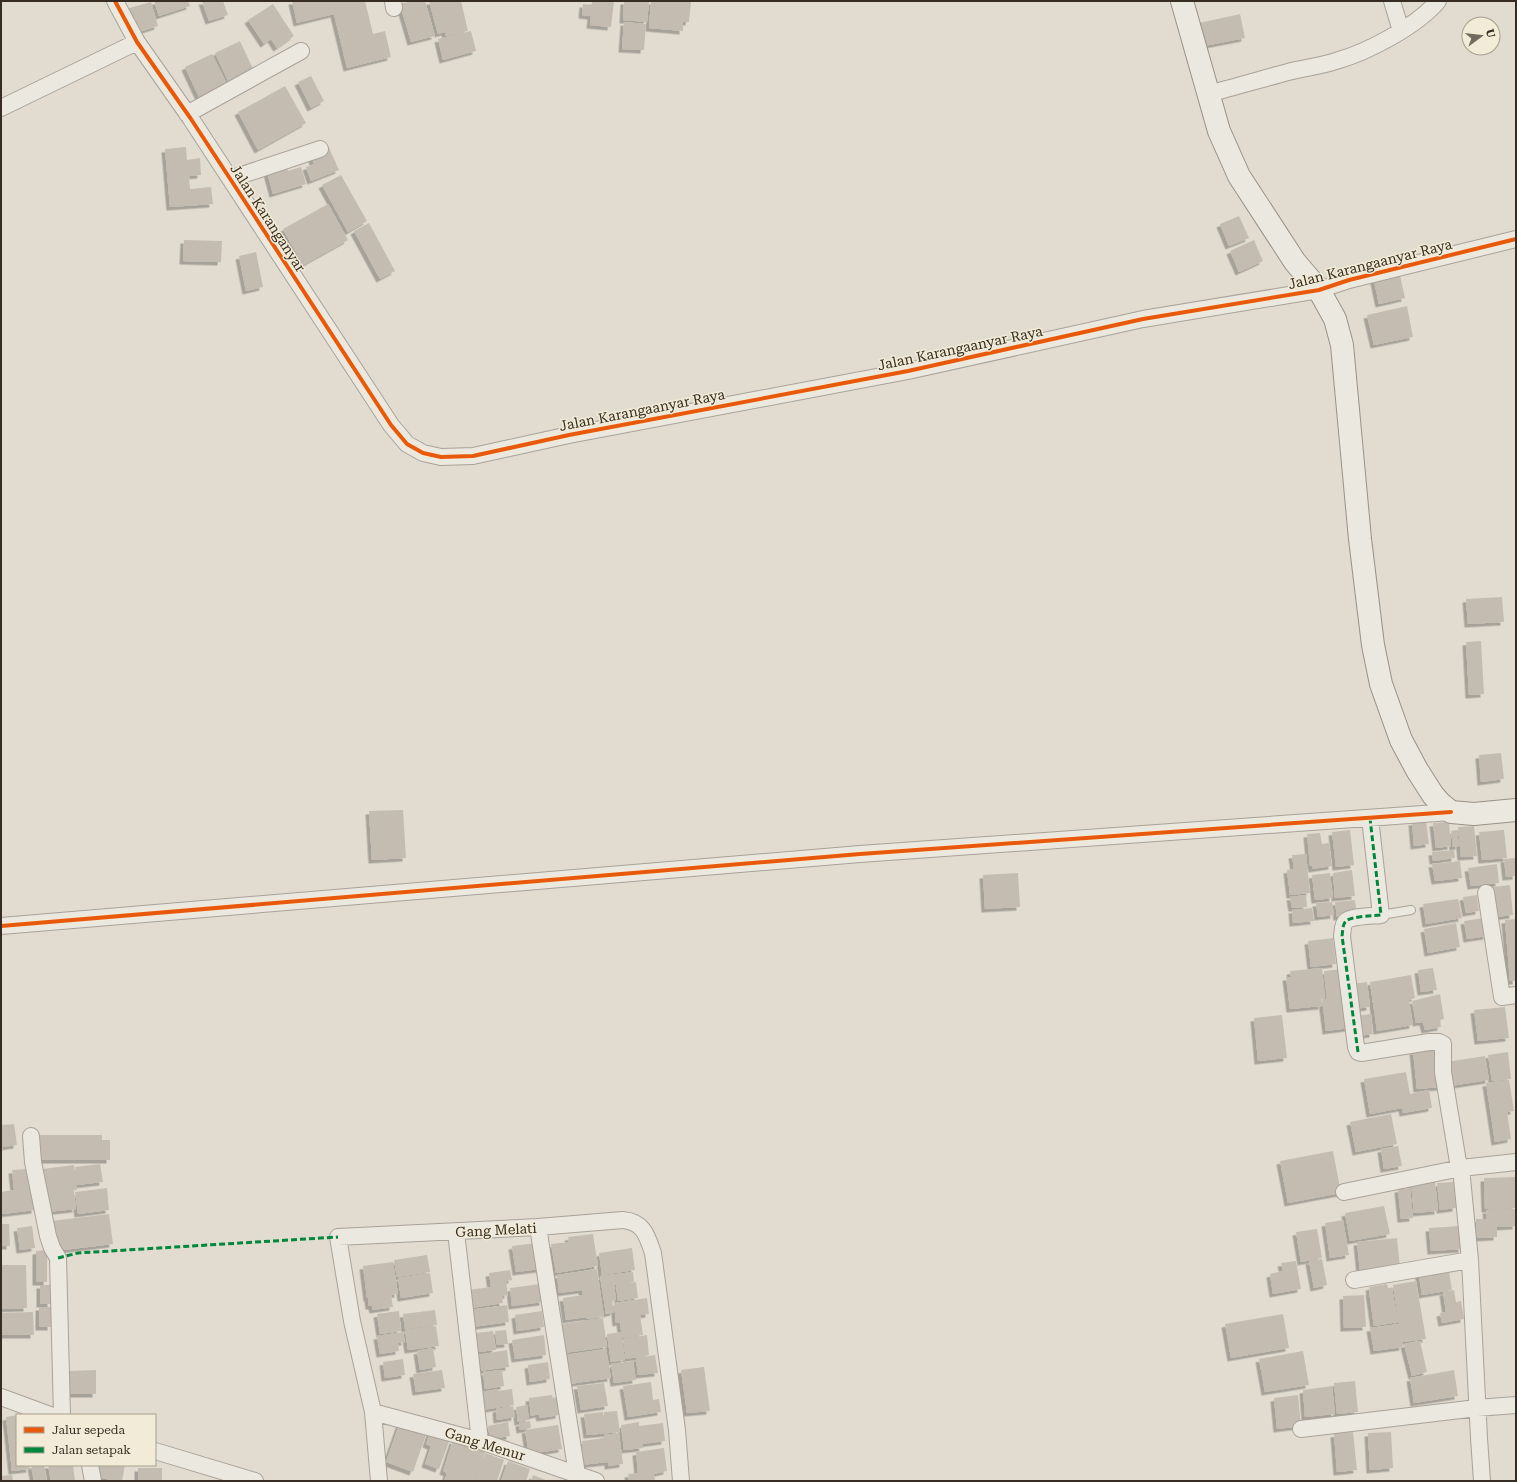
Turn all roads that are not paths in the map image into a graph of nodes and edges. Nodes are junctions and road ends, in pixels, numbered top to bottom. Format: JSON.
{"nodes":[{"id":1,"x":115,"y":1,"type":"edge"},
{"id":2,"x":1182,"y":1,"type":"edge"},
{"id":3,"x":1392,"y":1,"type":"edge"},
{"id":4,"x":1438,"y":1,"type":"edge"},
{"id":5,"x":1401,"y":31,"type":"junction"},
{"id":6,"x":137,"y":42,"type":"junction"},
{"id":7,"x":301,"y":51,"type":"dead end"},
{"id":8,"x":1208,"y":94,"type":"junction"},
{"id":9,"x":1,"y":108,"type":"edge"},
{"id":10,"x":187,"y":114,"type":"junction"},
{"id":11,"x":320,"y":150,"type":"dead end"},
{"id":12,"x":230,"y":179,"type":"junction"},
{"id":13,"x":1516,"y":240,"type":"edge"},
{"id":14,"x":1319,"y":290,"type":"junction"},
{"id":15,"x":407,"y":444,"type":"joint"},
{"id":16,"x":1516,"y":810,"type":"edge"},
{"id":17,"x":1451,"y":812,"type":"junction"},
{"id":18,"x":1370,"y":818,"type":"junction"},
{"id":19,"x":1486,"y":894,"type":"dead end"},
{"id":20,"x":1411,"y":910,"type":"dead end"},
{"id":21,"x":1381,"y":914,"type":"junction"},
{"id":22,"x":1,"y":926,"type":"edge"},
{"id":23,"x":1516,"y":995,"type":"edge"},
{"id":24,"x":31,"y":1136,"type":"dead end"},
{"id":25,"x":1516,"y":1162,"type":"edge"},
{"id":26,"x":1460,"y":1168,"type":"junction"},
{"id":27,"x":1344,"y":1192,"type":"dead end"},
{"id":28,"x":538,"y":1227,"type":"junction"},
{"id":29,"x":456,"y":1232,"type":"junction"},
{"id":30,"x":1470,"y":1260,"type":"junction"},
{"id":31,"x":1354,"y":1280,"type":"dead end"},
{"id":32,"x":1,"y":1398,"type":"edge"},
{"id":33,"x":1516,"y":1405,"type":"edge"},
{"id":34,"x":1478,"y":1408,"type":"junction"},
{"id":35,"x":373,"y":1412,"type":"junction"},
{"id":36,"x":47,"y":1414,"type":"edge"},
{"id":37,"x":62,"y":1414,"type":"edge"},
{"id":38,"x":1301,"y":1429,"type":"dead end"},
{"id":39,"x":480,"y":1441,"type":"junction"},
{"id":40,"x":156,"y":1450,"type":"edge"},
{"id":41,"x":90,"y":1466,"type":"edge"},
{"id":42,"x":577,"y":1474,"type":"junction"},
{"id":43,"x":93,"y":1481,"type":"edge"},
{"id":44,"x":255,"y":1481,"type":"edge"},
{"id":45,"x":379,"y":1481,"type":"edge"},
{"id":46,"x":596,"y":1481,"type":"edge"},
{"id":47,"x":681,"y":1481,"type":"edge"},
{"id":48,"x":1482,"y":1481,"type":"edge"}],
"edges":[{"from":1,"to":6,"type":"street","name":"Jalan Karanganyar"},
{"from":2,"to":8,"type":"main road"},
{"from":3,"to":5,"type":"street"},
{"from":4,"to":5,"type":"street"},
{"from":5,"to":8,"type":"street"},
{"from":6,"to":9,"type":"street"},
{"from":6,"to":10,"type":"street","name":"Jalan Karanganyar"},
{"from":7,"to":10,"type":"street"},
{"from":8,"to":14,"type":"main road"},
{"from":10,"to":12,"type":"street","name":"Jalan Karanganyar"},
{"from":11,"to":12,"type":"street"},
{"from":12,"to":15,"type":"street","name":"Jalan Karanganyar"},
{"from":13,"to":14,"type":"street","name":"Jalan Karangaanyar Raya"},
{"from":14,"to":15,"type":"street","name":"Jalan Karangaanyar Raya"},
{"from":14,"to":17,"type":"main road"},
{"from":16,"to":17,"type":"main road"},
{"from":17,"to":18,"type":"street"},
{"from":18,"to":21,"type":"street"},
{"from":18,"to":22,"type":"street"},
{"from":19,"to":23,"type":"street"},
{"from":20,"to":21,"type":"lane"},
{"from":21,"to":26,"type":"street"},
{"from":24,"to":37,"type":"street"},
{"from":25,"to":26,"type":"street"},
{"from":26,"to":27,"type":"street"},
{"from":26,"to":30,"type":"street"},
{"from":28,"to":29,"type":"street","name":"Gang Melati"},
{"from":28,"to":42,"type":"street"},
{"from":28,"to":47,"type":"street","name":"Gang Melati"},
{"from":29,"to":35,"type":"street","name":"Gang Melati"},
{"from":29,"to":39,"type":"street"},
{"from":30,"to":31,"type":"street"},
{"from":30,"to":34,"type":"street"},
{"from":32,"to":36,"type":"street"},
{"from":33,"to":34,"type":"street"},
{"from":34,"to":38,"type":"street"},
{"from":34,"to":48,"type":"street"},
{"from":35,"to":39,"type":"street","name":"Gang Menur"},
{"from":35,"to":45,"type":"street","name":"Gang Melati"},
{"from":39,"to":42,"type":"street","name":"Gang Menur"},
{"from":40,"to":44,"type":"street"},
{"from":41,"to":43,"type":"street"},
{"from":42,"to":46,"type":"street","name":"Gang Menur"}]}
